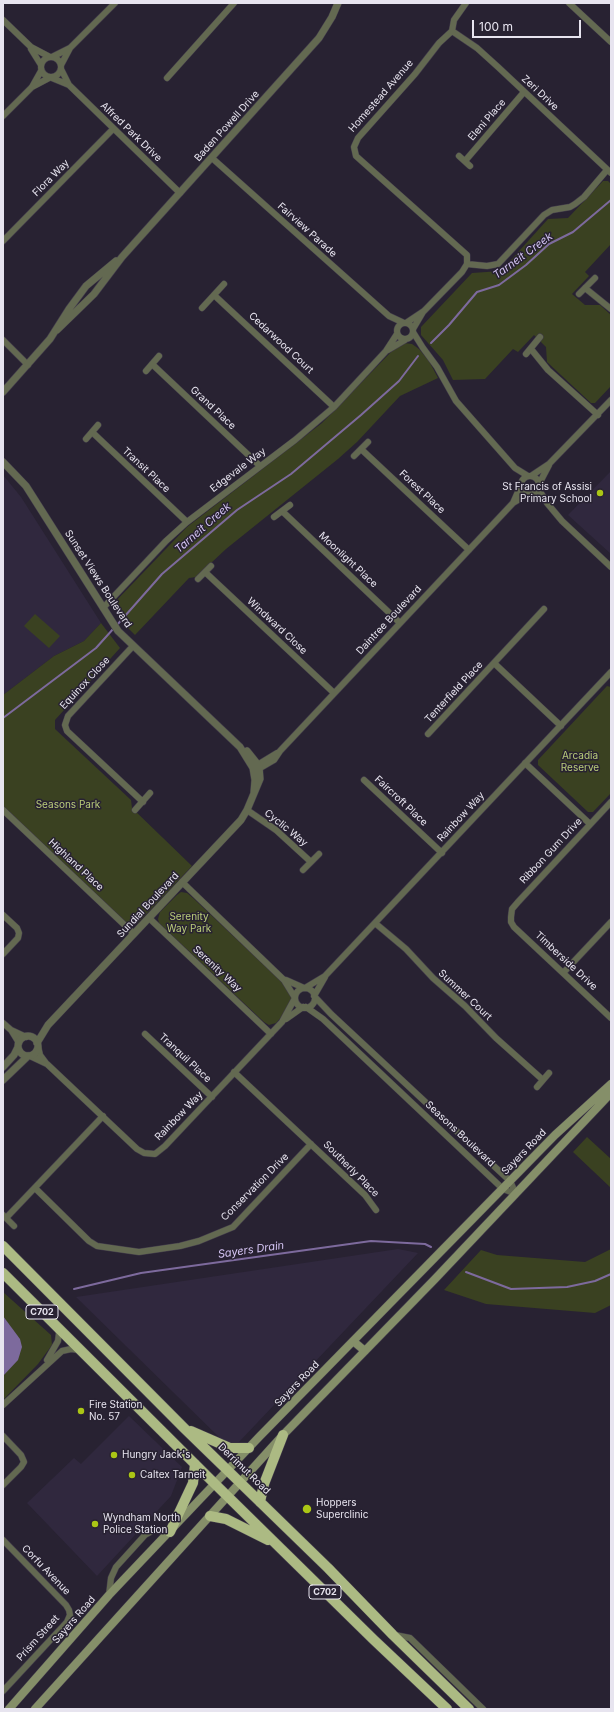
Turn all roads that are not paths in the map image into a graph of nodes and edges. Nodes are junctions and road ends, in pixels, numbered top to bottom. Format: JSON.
{"nodes":[{"id":1,"x":115,"y":3,"type":"edge"},
{"id":2,"x":234,"y":3,"type":"edge"},
{"id":3,"x":338,"y":3,"type":"edge"},
{"id":4,"x":466,"y":3,"type":"edge"},
{"id":5,"x":569,"y":3,"type":"edge"},
{"id":6,"x":3,"y":20,"type":"edge"},
{"id":7,"x":452,"y":31,"type":"junction"},
{"id":8,"x":611,"y":42,"type":"edge"},
{"id":9,"x":30,"y":47,"type":"junction"},
{"id":10,"x":70,"y":48,"type":"junction"},
{"id":11,"x":51,"y":57,"type":"junction"},
{"id":12,"x":61,"y":67,"type":"junction"},
{"id":13,"x":41,"y":68,"type":"junction"},
{"id":14,"x":51,"y":78,"type":"junction"},
{"id":15,"x":167,"y":78,"type":"dead end"},
{"id":16,"x":70,"y":85,"type":"junction"},
{"id":17,"x":32,"y":87,"type":"junction"},
{"id":18,"x":524,"y":92,"type":"junction"},
{"id":19,"x":3,"y":116,"type":"edge"},
{"id":20,"x":113,"y":129,"type":"junction"},
{"id":21,"x":459,"y":156,"type":"dead end"},
{"id":22,"x":212,"y":158,"type":"junction"},
{"id":23,"x":465,"y":161,"type":"junction"},
{"id":24,"x":470,"y":166,"type":"dead end"},
{"id":25,"x":609,"y":172,"type":"edge"},
{"id":26,"x":180,"y":193,"type":"junction"},
{"id":27,"x":3,"y":241,"type":"edge"},
{"id":28,"x":122,"y":257,"type":"junction"},
{"id":29,"x":467,"y":264,"type":"junction"},
{"id":30,"x":595,"y":278,"type":"dead end"},
{"id":31,"x":224,"y":284,"type":"dead end"},
{"id":32,"x":86,"y":286,"type":"junction"},
{"id":33,"x":585,"y":288,"type":"junction"},
{"id":34,"x":94,"y":294,"type":"junction"},
{"id":35,"x":579,"y":294,"type":"dead end"},
{"id":36,"x":214,"y":295,"type":"junction"},
{"id":37,"x":202,"y":308,"type":"dead end"},
{"id":38,"x":611,"y":309,"type":"edge"},
{"id":39,"x":424,"y":311,"type":"junction"},
{"id":40,"x":389,"y":316,"type":"junction"},
{"id":41,"x":405,"y":323,"type":"junction"},
{"id":42,"x":57,"y":330,"type":"junction"},
{"id":43,"x":413,"y":330,"type":"junction"},
{"id":44,"x":397,"y":332,"type":"junction"},
{"id":45,"x":540,"y":337,"type":"dead end"},
{"id":46,"x":406,"y":339,"type":"junction"},
{"id":47,"x":3,"y":340,"type":"edge"},
{"id":48,"x":423,"y":348,"type":"junction"},
{"id":49,"x":386,"y":351,"type":"junction"},
{"id":50,"x":159,"y":356,"type":"dead end"},
{"id":51,"x":152,"y":364,"type":"junction"},
{"id":52,"x":28,"y":365,"type":"junction"},
{"id":53,"x":146,"y":371,"type":"dead end"},
{"id":54,"x":3,"y":392,"type":"edge"},
{"id":55,"x":611,"y":400,"type":"edge"},
{"id":56,"x":334,"y":407,"type":"junction"},
{"id":57,"x":598,"y":415,"type":"junction"},
{"id":58,"x":98,"y":425,"type":"dead end"},
{"id":59,"x":92,"y":432,"type":"junction"},
{"id":60,"x":86,"y":439,"type":"dead end"},
{"id":61,"x":368,"y":442,"type":"dead end"},
{"id":62,"x":361,"y":449,"type":"junction"},
{"id":63,"x":354,"y":456,"type":"dead end"},
{"id":64,"x":3,"y":462,"type":"edge"},
{"id":65,"x":549,"y":464,"type":"junction"},
{"id":66,"x":260,"y":466,"type":"junction"},
{"id":67,"x":515,"y":468,"type":"junction"},
{"id":68,"x":530,"y":476,"type":"junction"},
{"id":69,"x":521,"y":484,"type":"junction"},
{"id":70,"x":539,"y":486,"type":"junction"},
{"id":71,"x":529,"y":494,"type":"junction"},
{"id":72,"x":513,"y":503,"type":"junction"},
{"id":73,"x":547,"y":503,"type":"junction"},
{"id":74,"x":290,"y":505,"type":"dead end"},
{"id":75,"x":282,"y":512,"type":"junction"},
{"id":76,"x":274,"y":517,"type":"dead end"},
{"id":77,"x":187,"y":522,"type":"junction"},
{"id":78,"x":469,"y":550,"type":"junction"},
{"id":79,"x":212,"y":566,"type":"dead end"},
{"id":80,"x":611,"y":567,"type":"edge"},
{"id":81,"x":205,"y":572,"type":"junction"},
{"id":82,"x":198,"y":579,"type":"dead end"},
{"id":83,"x":103,"y":608,"type":"junction"},
{"id":84,"x":544,"y":609,"type":"dead end"},
{"id":85,"x":400,"y":623,"type":"junction"},
{"id":86,"x":133,"y":646,"type":"junction"},
{"id":87,"x":494,"y":663,"type":"junction"},
{"id":88,"x":611,"y":672,"type":"edge"},
{"id":89,"x":334,"y":693,"type":"junction"},
{"id":90,"x":561,"y":726,"type":"junction"},
{"id":91,"x":428,"y":734,"type":"dead end"},
{"id":92,"x":525,"y":763,"type":"junction"},
{"id":93,"x":257,"y":766,"type":"junction"},
{"id":94,"x":364,"y":780,"type":"dead end"},
{"id":95,"x":150,"y":793,"type":"dead end"},
{"id":96,"x":142,"y":802,"type":"junction"},
{"id":97,"x":611,"y":802,"type":"edge"},
{"id":98,"x":3,"y":810,"type":"edge"},
{"id":99,"x":135,"y":810,"type":"dead end"},
{"id":100,"x":247,"y":810,"type":"junction"},
{"id":101,"x":590,"y":824,"type":"junction"},
{"id":102,"x":442,"y":852,"type":"junction"},
{"id":103,"x":319,"y":854,"type":"dead end"},
{"id":104,"x":311,"y":862,"type":"junction"},
{"id":105,"x":303,"y":870,"type":"dead end"},
{"id":106,"x":182,"y":882,"type":"junction"},
{"id":107,"x":3,"y":914,"type":"edge"},
{"id":108,"x":511,"y":917,"type":"joint"},
{"id":109,"x":149,"y":918,"type":"junction"},
{"id":110,"x":611,"y":922,"type":"edge"},
{"id":111,"x":375,"y":923,"type":"junction"},
{"id":112,"x":134,"y":934,"type":"junction"},
{"id":113,"x":3,"y":954,"type":"edge"},
{"id":114,"x":564,"y":972,"type":"junction"},
{"id":115,"x":325,"y":976,"type":"junction"},
{"id":116,"x":284,"y":980,"type":"junction"},
{"id":117,"x":304,"y":988,"type":"junction"},
{"id":118,"x":314,"y":996,"type":"junction"},
{"id":119,"x":295,"y":998,"type":"junction"},
{"id":120,"x":305,"y":1008,"type":"junction"},
{"id":121,"x":611,"y":1018,"type":"edge"},
{"id":122,"x":282,"y":1022,"type":"junction"},
{"id":123,"x":3,"y":1023,"type":"edge"},
{"id":124,"x":48,"y":1026,"type":"junction"},
{"id":125,"x":10,"y":1030,"type":"junction"},
{"id":126,"x":145,"y":1034,"type":"dead end"},
{"id":127,"x":271,"y":1034,"type":"junction"},
{"id":128,"x":28,"y":1037,"type":"junction"},
{"id":129,"x":18,"y":1045,"type":"junction"},
{"id":130,"x":38,"y":1045,"type":"junction"},
{"id":131,"x":29,"y":1056,"type":"junction"},
{"id":132,"x":47,"y":1064,"type":"junction"},
{"id":133,"x":3,"y":1066,"type":"edge"},
{"id":134,"x":234,"y":1072,"type":"junction"},
{"id":135,"x":549,"y":1073,"type":"dead end"},
{"id":136,"x":3,"y":1080,"type":"edge"},
{"id":137,"x":543,"y":1080,"type":"junction"},
{"id":138,"x":611,"y":1084,"type":"edge"},
{"id":139,"x":537,"y":1087,"type":"dead end"},
{"id":140,"x":611,"y":1093,"type":"edge"},
{"id":141,"x":212,"y":1097,"type":"junction"},
{"id":142,"x":103,"y":1116,"type":"junction"},
{"id":143,"x":311,"y":1144,"type":"junction"},
{"id":144,"x":510,"y":1181,"type":"junction"},
{"id":145,"x":35,"y":1188,"type":"junction"},
{"id":146,"x":503,"y":1189,"type":"junction"},
{"id":147,"x":516,"y":1194,"type":"junction"},
{"id":148,"x":376,"y":1210,"type":"dead end"},
{"id":149,"x":5,"y":1217,"type":"edge"},
{"id":150,"x":14,"y":1226,"type":"dead end"},
{"id":151,"x":3,"y":1246,"type":"edge"},
{"id":152,"x":3,"y":1273,"type":"edge"},
{"id":153,"x":57,"y":1327,"type":"junction"},
{"id":154,"x":353,"y":1341,"type":"junction"},
{"id":155,"x":80,"y":1350,"type":"junction"},
{"id":156,"x":365,"y":1351,"type":"junction"},
{"id":157,"x":39,"y":1371,"type":"junction"},
{"id":158,"x":3,"y":1405,"type":"edge"},
{"id":159,"x":184,"y":1428,"type":"junction"},
{"id":160,"x":283,"y":1435,"type":"junction"},
{"id":161,"x":3,"y":1436,"type":"edge"},
{"id":162,"x":249,"y":1448,"type":"junction"},
{"id":163,"x":196,"y":1464,"type":"junction"},
{"id":164,"x":228,"y":1471,"type":"junction"},
{"id":165,"x":240,"y":1482,"type":"junction"},
{"id":166,"x":215,"y":1484,"type":"junction"},
{"id":167,"x":3,"y":1485,"type":"edge"},
{"id":168,"x":228,"y":1496,"type":"junction"},
{"id":169,"x":260,"y":1502,"type":"junction"},
{"id":170,"x":210,"y":1516,"type":"junction"},
{"id":171,"x":170,"y":1532,"type":"junction"},
{"id":172,"x":3,"y":1540,"type":"edge"},
{"id":173,"x":277,"y":1544,"type":"junction"},
{"id":174,"x":109,"y":1595,"type":"junction"},
{"id":175,"x":70,"y":1615,"type":"joint"},
{"id":176,"x":393,"y":1635,"type":"junction"},
{"id":177,"x":3,"y":1691,"type":"edge"},
{"id":178,"x":9,"y":1709,"type":"edge"},
{"id":179,"x":35,"y":1709,"type":"edge"},
{"id":180,"x":447,"y":1709,"type":"edge"},
{"id":181,"x":468,"y":1709,"type":"edge"},
{"id":182,"x":483,"y":1709,"type":"edge"}],
"edges":[{"from":1,"to":10,"type":"street"},
{"from":2,"to":15,"type":"street"},
{"from":3,"to":22,"type":"street","name":"Baden Powell Drive"},
{"from":4,"to":7,"type":"street","name":"Homestead Avenue"},
{"from":5,"to":8,"type":"street"},
{"from":6,"to":9,"type":"street"},
{"from":7,"to":18,"type":"street","name":"Zeri Drive"},
{"from":7,"to":29,"type":"street","name":"Homestead Avenue"},
{"from":9,"to":11,"type":"street"},
{"from":9,"to":13,"type":"street"},
{"from":10,"to":11,"type":"street"},
{"from":10,"to":12,"type":"street"},
{"from":11,"to":12,"type":"street"},
{"from":11,"to":13,"type":"street"},
{"from":12,"to":14,"type":"street"},
{"from":12,"to":16,"type":"street","name":"Alfred Park Drive"},
{"from":13,"to":14,"type":"street"},
{"from":13,"to":17,"type":"street"},
{"from":14,"to":16,"type":"street","name":"Alfred Park Drive"},
{"from":14,"to":17,"type":"street"},
{"from":16,"to":20,"type":"street","name":"Alfred Park Drive"},
{"from":17,"to":19,"type":"street"},
{"from":18,"to":23,"type":"street","name":"Eleni Place"},
{"from":18,"to":25,"type":"street","name":"Zeri Drive"},
{"from":20,"to":26,"type":"street","name":"Alfred Park Drive"},
{"from":20,"to":27,"type":"street","name":"Flora Way"},
{"from":21,"to":23,"type":"street"},
{"from":22,"to":26,"type":"street","name":"Baden Powell Drive"},
{"from":22,"to":40,"type":"street","name":"Fairview Parade"},
{"from":23,"to":24,"type":"street"},
{"from":25,"to":29,"type":"street"},
{"from":26,"to":28,"type":"street","name":"Baden Powell Drive"},
{"from":28,"to":32,"type":"street","name":"Baden Powell Drive"},
{"from":28,"to":34,"type":"street","name":"Baden Powell Drive"},
{"from":29,"to":39,"type":"street"},
{"from":30,"to":33,"type":"street"},
{"from":31,"to":36,"type":"street"},
{"from":32,"to":34,"type":"street"},
{"from":32,"to":42,"type":"street","name":"Baden Powell Drive"},
{"from":33,"to":35,"type":"street"},
{"from":33,"to":38,"type":"street"},
{"from":34,"to":42,"type":"street","name":"Baden Powell Drive"},
{"from":36,"to":37,"type":"street"},
{"from":36,"to":56,"type":"street","name":"Cedarwood Court"},
{"from":39,"to":41,"type":"street"},
{"from":39,"to":43,"type":"street"},
{"from":40,"to":41,"type":"street","name":"Fairview Parade"},
{"from":40,"to":44,"type":"street","name":"Fairview Parade"},
{"from":41,"to":43,"type":"street"},
{"from":41,"to":44,"type":"street"},
{"from":42,"to":52,"type":"street","name":"Baden Powell Drive"},
{"from":43,"to":46,"type":"street"},
{"from":43,"to":48,"type":"street"},
{"from":44,"to":46,"type":"street"},
{"from":44,"to":49,"type":"street","name":"Edgevale Way"},
{"from":45,"to":57,"type":"street"},
{"from":46,"to":48,"type":"street"},
{"from":46,"to":49,"type":"street","name":"Edgevale Way"},
{"from":47,"to":52,"type":"street"},
{"from":48,"to":67,"type":"street"},
{"from":49,"to":56,"type":"street","name":"Edgevale Way"},
{"from":50,"to":51,"type":"street"},
{"from":51,"to":53,"type":"street"},
{"from":51,"to":66,"type":"street","name":"Grand Place"},
{"from":52,"to":54,"type":"street","name":"Baden Powell Drive"},
{"from":55,"to":57,"type":"street"},
{"from":56,"to":66,"type":"street","name":"Edgevale Way"},
{"from":57,"to":65,"type":"street"},
{"from":58,"to":59,"type":"street"},
{"from":59,"to":60,"type":"street"},
{"from":59,"to":77,"type":"street","name":"Transit Place"},
{"from":61,"to":62,"type":"street"},
{"from":62,"to":63,"type":"street"},
{"from":62,"to":78,"type":"street","name":"Forest Place"},
{"from":64,"to":83,"type":"street","name":"Sunset Views Boulevard"},
{"from":65,"to":68,"type":"street"},
{"from":65,"to":70,"type":"street"},
{"from":66,"to":77,"type":"street","name":"Edgevale Way"},
{"from":67,"to":68,"type":"street"},
{"from":67,"to":69,"type":"street"},
{"from":68,"to":69,"type":"street"},
{"from":68,"to":70,"type":"street"},
{"from":69,"to":71,"type":"street"},
{"from":69,"to":72,"type":"street","name":"Daintree Boulevard"},
{"from":70,"to":71,"type":"street"},
{"from":70,"to":73,"type":"street"},
{"from":71,"to":72,"type":"street","name":"Daintree Boulevard"},
{"from":71,"to":73,"type":"street"},
{"from":72,"to":78,"type":"street","name":"Daintree Boulevard"},
{"from":73,"to":80,"type":"street"},
{"from":74,"to":75,"type":"street"},
{"from":75,"to":76,"type":"street"},
{"from":75,"to":85,"type":"street","name":"Moonlight Place"},
{"from":77,"to":83,"type":"street","name":"Edgevale Way"},
{"from":78,"to":85,"type":"street","name":"Daintree Boulevard"},
{"from":79,"to":81,"type":"street"},
{"from":81,"to":82,"type":"street"},
{"from":81,"to":89,"type":"street","name":"Windward Close"},
{"from":83,"to":86,"type":"street","name":"Sunset Views Boulevard"},
{"from":84,"to":87,"type":"street","name":"Tenterfield Place"},
{"from":85,"to":89,"type":"street","name":"Daintree Boulevard"},
{"from":86,"to":93,"type":"street","name":"Sunset Views Boulevard"},
{"from":86,"to":96,"type":"street","name":"Equinox Close"},
{"from":87,"to":90,"type":"street","name":"Tenterfield Place"},
{"from":87,"to":91,"type":"street","name":"Tenterfield Place"},
{"from":88,"to":90,"type":"street","name":"Rainbow Way"},
{"from":89,"to":93,"type":"street","name":"Daintree Boulevard"},
{"from":90,"to":92,"type":"street","name":"Rainbow Way"},
{"from":92,"to":101,"type":"street"},
{"from":92,"to":102,"type":"street","name":"Rainbow Way"},
{"from":93,"to":100,"type":"street","name":"Sundial Boulevard"},
{"from":94,"to":102,"type":"street","name":"Faircroft Place"},
{"from":95,"to":96,"type":"street"},
{"from":96,"to":99,"type":"street"},
{"from":97,"to":101,"type":"street","name":"Ribbon Gum Drive"},
{"from":98,"to":112,"type":"street","name":"Highland Place"},
{"from":100,"to":104,"type":"street","name":"Cyclic Way"},
{"from":100,"to":106,"type":"street","name":"Sundial Boulevard"},
{"from":101,"to":108,"type":"street","name":"Ribbon Gum Drive"},
{"from":102,"to":111,"type":"street","name":"Rainbow Way"},
{"from":103,"to":104,"type":"street","name":"Cyclic Way"},
{"from":104,"to":105,"type":"street","name":"Cyclic Way"},
{"from":106,"to":109,"type":"street","name":"Sundial Boulevard"},
{"from":106,"to":116,"type":"street"},
{"from":107,"to":113,"type":"street"},
{"from":108,"to":114,"type":"street","name":"Timberside Drive"},
{"from":109,"to":112,"type":"street","name":"Sundial Boulevard"},
{"from":109,"to":127,"type":"street","name":"Serenity Way"},
{"from":110,"to":114,"type":"street"},
{"from":111,"to":115,"type":"street","name":"Rainbow Way"},
{"from":111,"to":137,"type":"street","name":"Summer Court"},
{"from":112,"to":124,"type":"street","name":"Sundial Boulevard"},
{"from":114,"to":121,"type":"street","name":"Timberside Drive"},
{"from":115,"to":117,"type":"street","name":"Rainbow Way"},
{"from":115,"to":118,"type":"street","name":"Rainbow Way"},
{"from":116,"to":117,"type":"street"},
{"from":116,"to":119,"type":"street"},
{"from":117,"to":118,"type":"street"},
{"from":117,"to":119,"type":"street"},
{"from":118,"to":120,"type":"street"},
{"from":118,"to":144,"type":"street","name":"Seasons Boulevard"},
{"from":119,"to":120,"type":"street"},
{"from":119,"to":122,"type":"street","name":"Rainbow Way"},
{"from":120,"to":122,"type":"street","name":"Rainbow Way"},
{"from":120,"to":146,"type":"street","name":"Seasons Boulevard"},
{"from":122,"to":127,"type":"street","name":"Rainbow Way"},
{"from":123,"to":125,"type":"street"},
{"from":124,"to":128,"type":"street","name":"Sundial Boulevard"},
{"from":124,"to":130,"type":"street","name":"Sundial Boulevard"},
{"from":125,"to":128,"type":"street"},
{"from":125,"to":129,"type":"street"},
{"from":126,"to":141,"type":"street","name":"Tranquil Place"},
{"from":127,"to":134,"type":"street","name":"Rainbow Way"},
{"from":128,"to":129,"type":"street"},
{"from":128,"to":130,"type":"street"},
{"from":129,"to":131,"type":"street"},
{"from":129,"to":133,"type":"street"},
{"from":130,"to":131,"type":"street"},
{"from":130,"to":132,"type":"street","name":"Rainbow Way"},
{"from":131,"to":132,"type":"street","name":"Rainbow Way"},
{"from":131,"to":136,"type":"street"},
{"from":132,"to":142,"type":"street","name":"Rainbow Way"},
{"from":134,"to":141,"type":"street","name":"Rainbow Way"},
{"from":134,"to":143,"type":"street"},
{"from":135,"to":137,"type":"street"},
{"from":137,"to":139,"type":"street"},
{"from":138,"to":144,"type":"main road","name":"Sayers Road"},
{"from":140,"to":147,"type":"main road"},
{"from":141,"to":142,"type":"street","name":"Rainbow Way"},
{"from":142,"to":145,"type":"street"},
{"from":143,"to":145,"type":"street","name":"Conservation Drive"},
{"from":143,"to":148,"type":"street","name":"Southerly Place"},
{"from":144,"to":146,"type":"main road","name":"Sayers Road"},
{"from":144,"to":147,"type":"street","name":"Seasons Boulevard"},
{"from":145,"to":149,"type":"street"},
{"from":146,"to":147,"type":"street","name":"Seasons Boulevard"},
{"from":146,"to":154,"type":"main road","name":"Sayers Road"},
{"from":147,"to":156,"type":"main road"},
{"from":149,"to":150,"type":"street"},
{"from":151,"to":159,"type":"highway","name":"Derrimut Road","number":"C702"},
{"from":152,"to":153,"type":"highway","number":"C702"},
{"from":153,"to":155,"type":"highway","number":"C702"},
{"from":153,"to":157,"type":"street"},
{"from":154,"to":156,"type":"main road"},
{"from":154,"to":162,"type":"main road","name":"Sayers Road"},
{"from":155,"to":157,"type":"street"},
{"from":155,"to":163,"type":"highway","number":"C702"},
{"from":156,"to":160,"type":"main road"},
{"from":157,"to":158,"type":"street"},
{"from":159,"to":162,"type":"highway"},
{"from":159,"to":164,"type":"highway","name":"Derrimut Road","number":"C702"},
{"from":160,"to":165,"type":"main road"},
{"from":160,"to":169,"type":"highway"},
{"from":161,"to":167,"type":"street"},
{"from":162,"to":164,"type":"main road","name":"Sayers Road"},
{"from":163,"to":166,"type":"highway","number":"C702"},
{"from":163,"to":171,"type":"highway"},
{"from":164,"to":165,"type":"highway","name":"Derrimut Road","number":"C702"},
{"from":164,"to":166,"type":"main road","name":"Sayers Road"},
{"from":165,"to":168,"type":"main road"},
{"from":165,"to":169,"type":"highway","name":"Derrimut Road","number":"C702"},
{"from":166,"to":168,"type":"highway","number":"C702"},
{"from":166,"to":171,"type":"main road","name":"Sayers Road"},
{"from":168,"to":170,"type":"main road"},
{"from":168,"to":173,"type":"highway","number":"C702"},
{"from":169,"to":176,"type":"highway","name":"Derrimut Road","number":"C702"},
{"from":170,"to":173,"type":"highway"},
{"from":170,"to":179,"type":"main road"},
{"from":171,"to":174,"type":"main road","name":"Sayers Road"},
{"from":171,"to":174,"type":"street"},
{"from":172,"to":175,"type":"street","name":"Corfu Avenue"},
{"from":173,"to":180,"type":"highway","number":"C702"},
{"from":174,"to":178,"type":"main road","name":"Sayers Road"},
{"from":175,"to":177,"type":"street","name":"Prism Street"},
{"from":176,"to":181,"type":"highway","name":"Derrimut Road","number":"C702"},
{"from":176,"to":182,"type":"street"}]}
